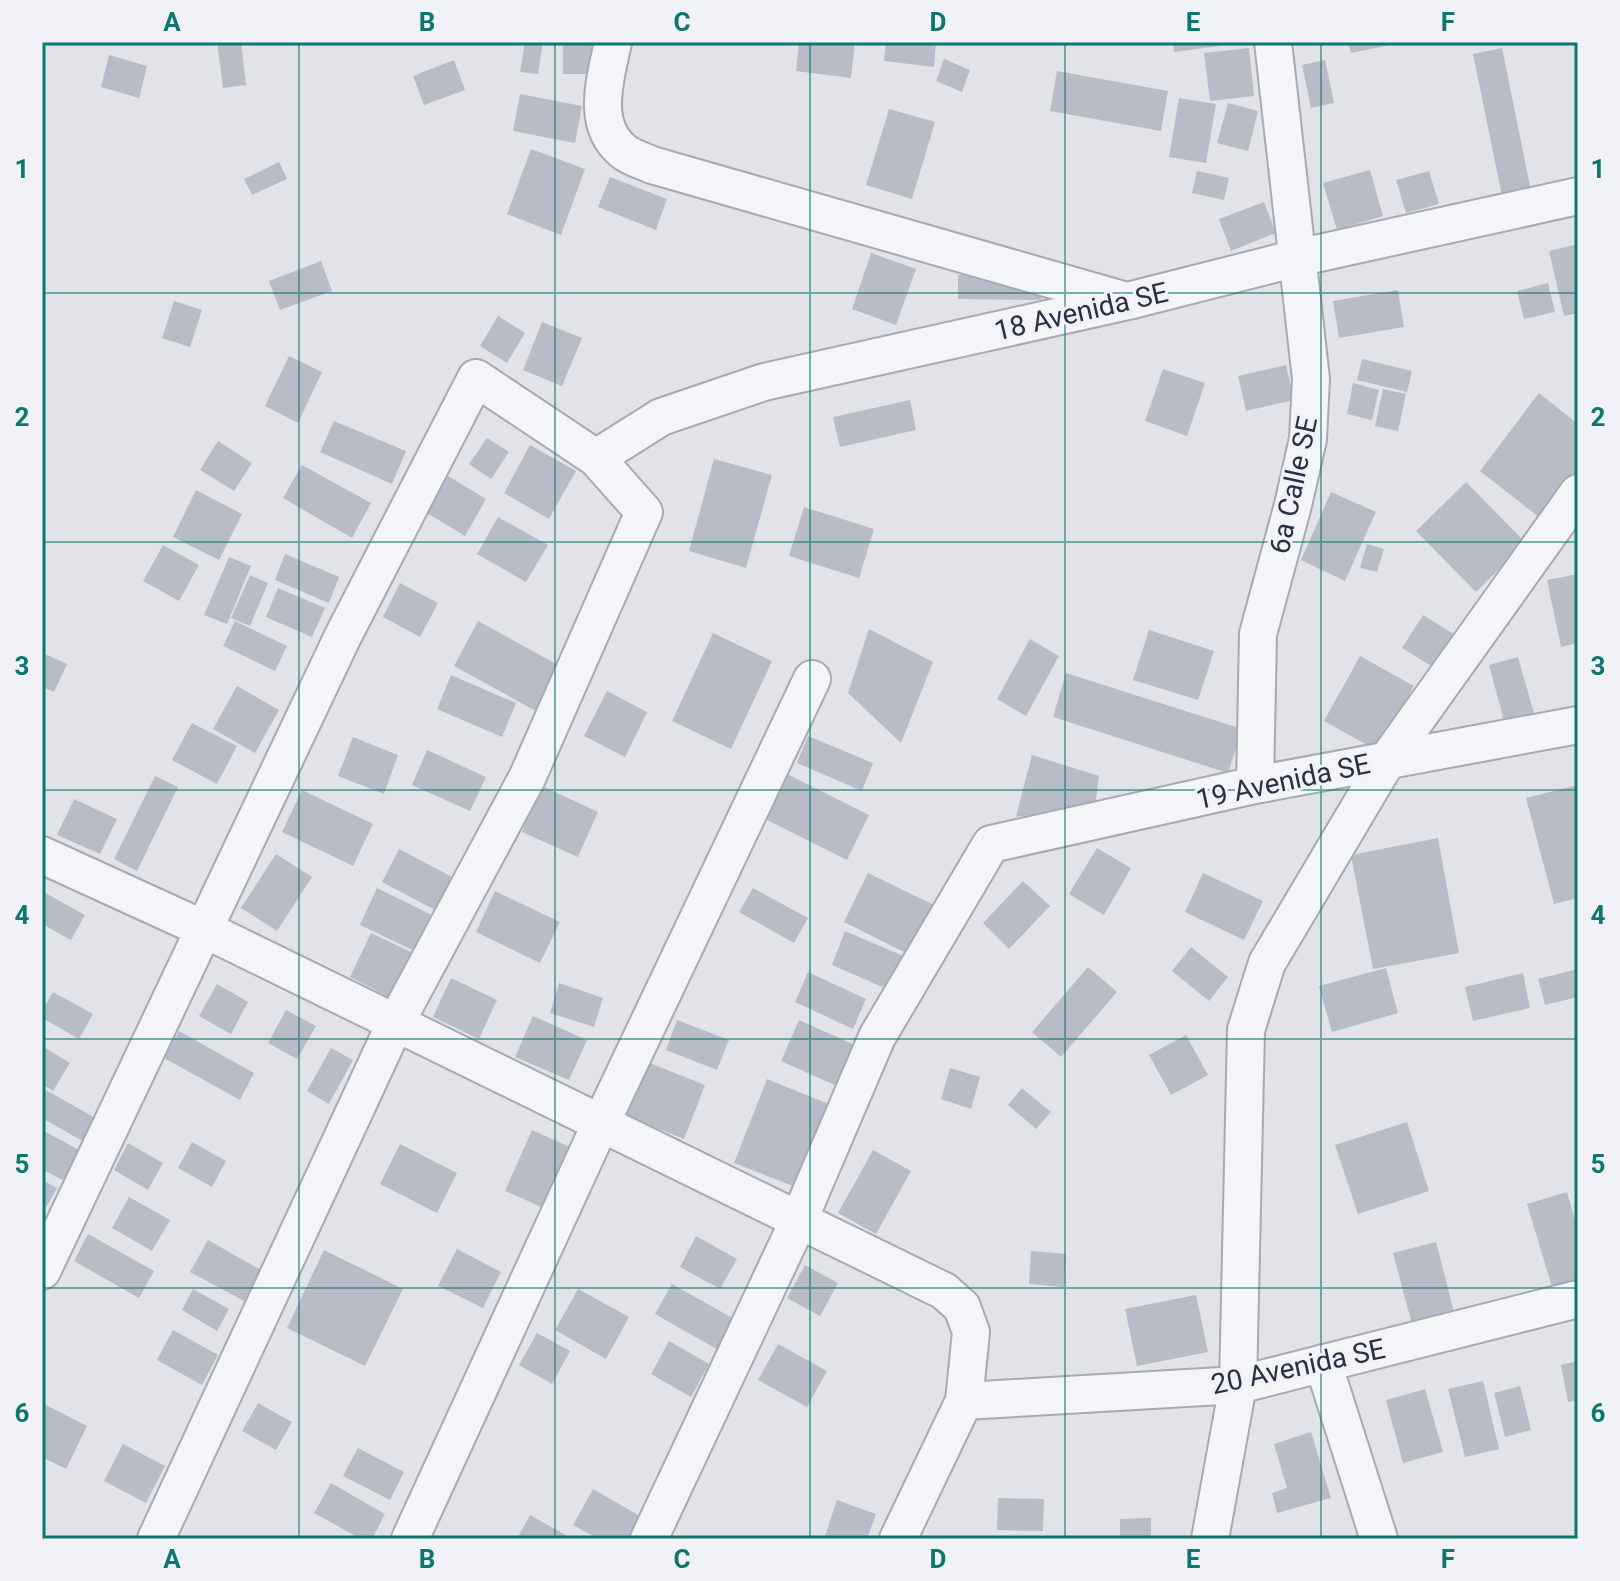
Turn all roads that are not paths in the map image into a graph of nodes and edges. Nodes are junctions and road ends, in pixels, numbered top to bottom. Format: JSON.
{"nodes":[{"id":1,"x":613,"y":42,"type":"edge"},
{"id":2,"x":1273,"y":42,"type":"edge"},
{"id":3,"x":1578,"y":196,"type":"edge"},
{"id":4,"x":1297,"y":258,"type":"junction"},
{"id":5,"x":1128,"y":301,"type":"junction"},
{"id":6,"x":596,"y":458,"type":"junction"},
{"id":7,"x":1578,"y":493,"type":"edge"},
{"id":8,"x":812,"y":679,"type":"dead end"},
{"id":9,"x":1578,"y":725,"type":"edge"},
{"id":10,"x":1388,"y":759,"type":"junction"},
{"id":11,"x":1255,"y":785,"type":"junction"},
{"id":12,"x":42,"y":855,"type":"edge"},
{"id":13,"x":206,"y":930,"type":"junction"},
{"id":14,"x":395,"y":1024,"type":"junction"},
{"id":15,"x":601,"y":1123,"type":"junction"},
{"id":16,"x":798,"y":1222,"type":"junction"},
{"id":17,"x":42,"y":1271,"type":"edge"},
{"id":18,"x":1578,"y":1299,"type":"edge"},
{"id":19,"x":1323,"y":1363,"type":"junction"},
{"id":20,"x":1238,"y":1385,"type":"junction"},
{"id":21,"x":964,"y":1401,"type":"junction"},
{"id":22,"x":156,"y":1539,"type":"edge"},
{"id":23,"x":410,"y":1539,"type":"edge"},
{"id":24,"x":649,"y":1539,"type":"edge"},
{"id":25,"x":898,"y":1539,"type":"edge"},
{"id":26,"x":1210,"y":1539,"type":"edge"},
{"id":27,"x":1379,"y":1539,"type":"edge"}],
"edges":[{"from":1,"to":5,"type":"street"},
{"from":2,"to":4,"type":"street","name":"6a Calle SE"},
{"from":3,"to":4,"type":"street","name":"18 Avenida SE"},
{"from":4,"to":5,"type":"street","name":"18 Avenida SE"},
{"from":4,"to":11,"type":"street","name":"6a Calle SE"},
{"from":5,"to":6,"type":"street","name":"18 Avenida SE"},
{"from":6,"to":13,"type":"street"},
{"from":6,"to":14,"type":"street"},
{"from":7,"to":10,"type":"street"},
{"from":8,"to":15,"type":"street"},
{"from":9,"to":10,"type":"street","name":"19 Avenida SE"},
{"from":10,"to":11,"type":"street","name":"19 Avenida SE"},
{"from":10,"to":20,"type":"street"},
{"from":11,"to":16,"type":"street","name":"19 Avenida SE"},
{"from":12,"to":13,"type":"street"},
{"from":13,"to":14,"type":"street"},
{"from":13,"to":17,"type":"street"},
{"from":14,"to":15,"type":"street"},
{"from":14,"to":22,"type":"street"},
{"from":15,"to":16,"type":"street"},
{"from":15,"to":23,"type":"street"},
{"from":16,"to":21,"type":"street"},
{"from":16,"to":24,"type":"street"},
{"from":18,"to":19,"type":"street","name":"20 Avenida SE"},
{"from":19,"to":20,"type":"street","name":"20 Avenida SE"},
{"from":19,"to":27,"type":"street"},
{"from":20,"to":21,"type":"street","name":"20 Avenida SE"},
{"from":20,"to":26,"type":"street"},
{"from":21,"to":25,"type":"street"}]}
